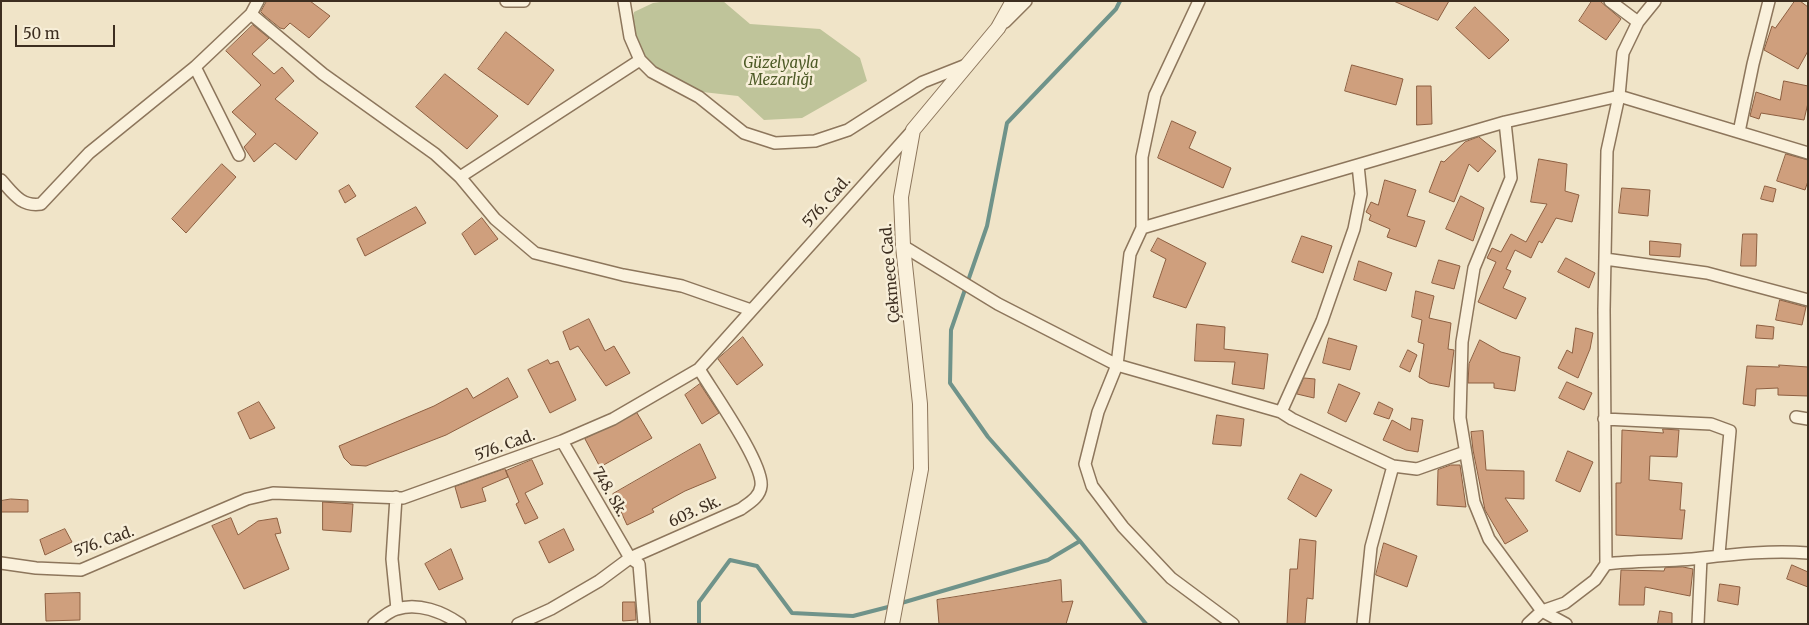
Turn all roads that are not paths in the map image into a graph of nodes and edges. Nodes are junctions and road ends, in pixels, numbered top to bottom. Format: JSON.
{"nodes":[{"id":1,"x":258,"y":1,"type":"edge"},
{"id":2,"x":506,"y":1,"type":"edge"},
{"id":3,"x":524,"y":1,"type":"edge"},
{"id":4,"x":624,"y":1,"type":"edge"},
{"id":5,"x":1013,"y":1,"type":"edge"},
{"id":6,"x":1026,"y":1,"type":"edge"},
{"id":7,"x":1199,"y":1,"type":"edge"},
{"id":8,"x":1610,"y":1,"type":"edge"},
{"id":9,"x":1655,"y":1,"type":"edge"},
{"id":10,"x":1769,"y":1,"type":"edge"},
{"id":11,"x":251,"y":14,"type":"junction"},
{"id":12,"x":1638,"y":22,"type":"junction"},
{"id":13,"x":998,"y":28,"type":"junction"},
{"id":14,"x":640,"y":60,"type":"junction"},
{"id":15,"x":966,"y":65,"type":"junction"},
{"id":16,"x":195,"y":66,"type":"junction"},
{"id":17,"x":1619,"y":96,"type":"junction"},
{"id":18,"x":1505,"y":122,"type":"junction"},
{"id":19,"x":913,"y":130,"type":"junction"},
{"id":20,"x":1739,"y":132,"type":"junction"},
{"id":21,"x":1808,"y":154,"type":"edge"},
{"id":22,"x":238,"y":155,"type":"dead end"},
{"id":23,"x":1358,"y":165,"type":"junction"},
{"id":24,"x":460,"y":177,"type":"junction"},
{"id":25,"x":1,"y":180,"type":"edge"},
{"id":26,"x":1142,"y":228,"type":"junction"},
{"id":27,"x":903,"y":246,"type":"junction"},
{"id":28,"x":1605,"y":259,"type":"junction"},
{"id":29,"x":1808,"y":300,"type":"edge"},
{"id":30,"x":751,"y":310,"type":"junction"},
{"id":31,"x":1117,"y":365,"type":"junction"},
{"id":32,"x":699,"y":370,"type":"junction"},
{"id":33,"x":1281,"y":412,"type":"junction"},
{"id":34,"x":1796,"y":417,"type":"dead end"},
{"id":35,"x":1808,"y":419,"type":"edge"},
{"id":36,"x":1604,"y":420,"type":"junction"},
{"id":37,"x":562,"y":441,"type":"junction"},
{"id":38,"x":1465,"y":452,"type":"junction"},
{"id":39,"x":1393,"y":466,"type":"junction"},
{"id":40,"x":396,"y":497,"type":"junction"},
{"id":41,"x":1808,"y":553,"type":"edge"},
{"id":42,"x":1719,"y":554,"type":"junction"},
{"id":43,"x":630,"y":558,"type":"junction"},
{"id":44,"x":1701,"y":558,"type":"junction"},
{"id":45,"x":1,"y":563,"type":"edge"},
{"id":46,"x":1606,"y":564,"type":"junction"},
{"id":47,"x":397,"y":609,"type":"junction"},
{"id":48,"x":1542,"y":610,"type":"junction"},
{"id":49,"x":374,"y":624,"type":"edge"},
{"id":50,"x":460,"y":624,"type":"edge"},
{"id":51,"x":518,"y":624,"type":"edge"},
{"id":52,"x":644,"y":624,"type":"edge"},
{"id":53,"x":892,"y":624,"type":"edge"},
{"id":54,"x":1233,"y":624,"type":"edge"},
{"id":55,"x":1363,"y":624,"type":"edge"},
{"id":56,"x":1528,"y":624,"type":"edge"},
{"id":57,"x":1566,"y":624,"type":"edge"},
{"id":58,"x":1698,"y":624,"type":"edge"}],
"edges":[{"from":1,"to":11,"type":"street"},
{"from":2,"to":3,"type":"street"},
{"from":4,"to":14,"type":"street"},
{"from":5,"to":13,"type":"street","name":"Çekmece Cad."},
{"from":6,"to":13,"type":"street"},
{"from":7,"to":26,"type":"street"},
{"from":8,"to":12,"type":"street"},
{"from":9,"to":12,"type":"street"},
{"from":10,"to":20,"type":"street"},
{"from":11,"to":16,"type":"street"},
{"from":11,"to":24,"type":"street"},
{"from":12,"to":17,"type":"street"},
{"from":13,"to":15,"type":"street","name":"Çekmece Cad."},
{"from":14,"to":15,"type":"street"},
{"from":14,"to":24,"type":"street"},
{"from":15,"to":19,"type":"street","name":"Çekmece Cad."},
{"from":16,"to":22,"type":"street"},
{"from":16,"to":25,"type":"street"},
{"from":17,"to":18,"type":"street"},
{"from":17,"to":20,"type":"street"},
{"from":17,"to":28,"type":"street"},
{"from":18,"to":23,"type":"street"},
{"from":18,"to":38,"type":"street"},
{"from":19,"to":27,"type":"street","name":"Çekmece Cad."},
{"from":19,"to":30,"type":"street","name":"576. Cad."},
{"from":20,"to":21,"type":"street"},
{"from":23,"to":26,"type":"street"},
{"from":23,"to":33,"type":"street"},
{"from":24,"to":30,"type":"street"},
{"from":26,"to":31,"type":"street"},
{"from":27,"to":31,"type":"street"},
{"from":27,"to":53,"type":"street","name":"Çekmece Cad."},
{"from":28,"to":29,"type":"street"},
{"from":28,"to":36,"type":"street"},
{"from":30,"to":32,"type":"street","name":"576. Cad."},
{"from":31,"to":33,"type":"street"},
{"from":31,"to":54,"type":"street"},
{"from":32,"to":37,"type":"street","name":"576. Cad."},
{"from":32,"to":43,"type":"street","name":"603. Sk."},
{"from":33,"to":39,"type":"street"},
{"from":34,"to":35,"type":"street"},
{"from":36,"to":42,"type":"street"},
{"from":36,"to":46,"type":"street"},
{"from":37,"to":40,"type":"street","name":"576. Cad."},
{"from":37,"to":43,"type":"street","name":"748. Sk."},
{"from":38,"to":39,"type":"street"},
{"from":38,"to":48,"type":"street"},
{"from":39,"to":55,"type":"street"},
{"from":40,"to":45,"type":"street","name":"576. Cad."},
{"from":40,"to":47,"type":"street"},
{"from":41,"to":42,"type":"street"},
{"from":42,"to":44,"type":"street"},
{"from":43,"to":51,"type":"street","name":"603. Sk."},
{"from":43,"to":52,"type":"street","name":"748. Sk."},
{"from":44,"to":46,"type":"street"},
{"from":44,"to":58,"type":"street"},
{"from":46,"to":48,"type":"street"},
{"from":47,"to":49,"type":"street"},
{"from":47,"to":50,"type":"street"},
{"from":48,"to":56,"type":"street"},
{"from":48,"to":57,"type":"street"}]}
